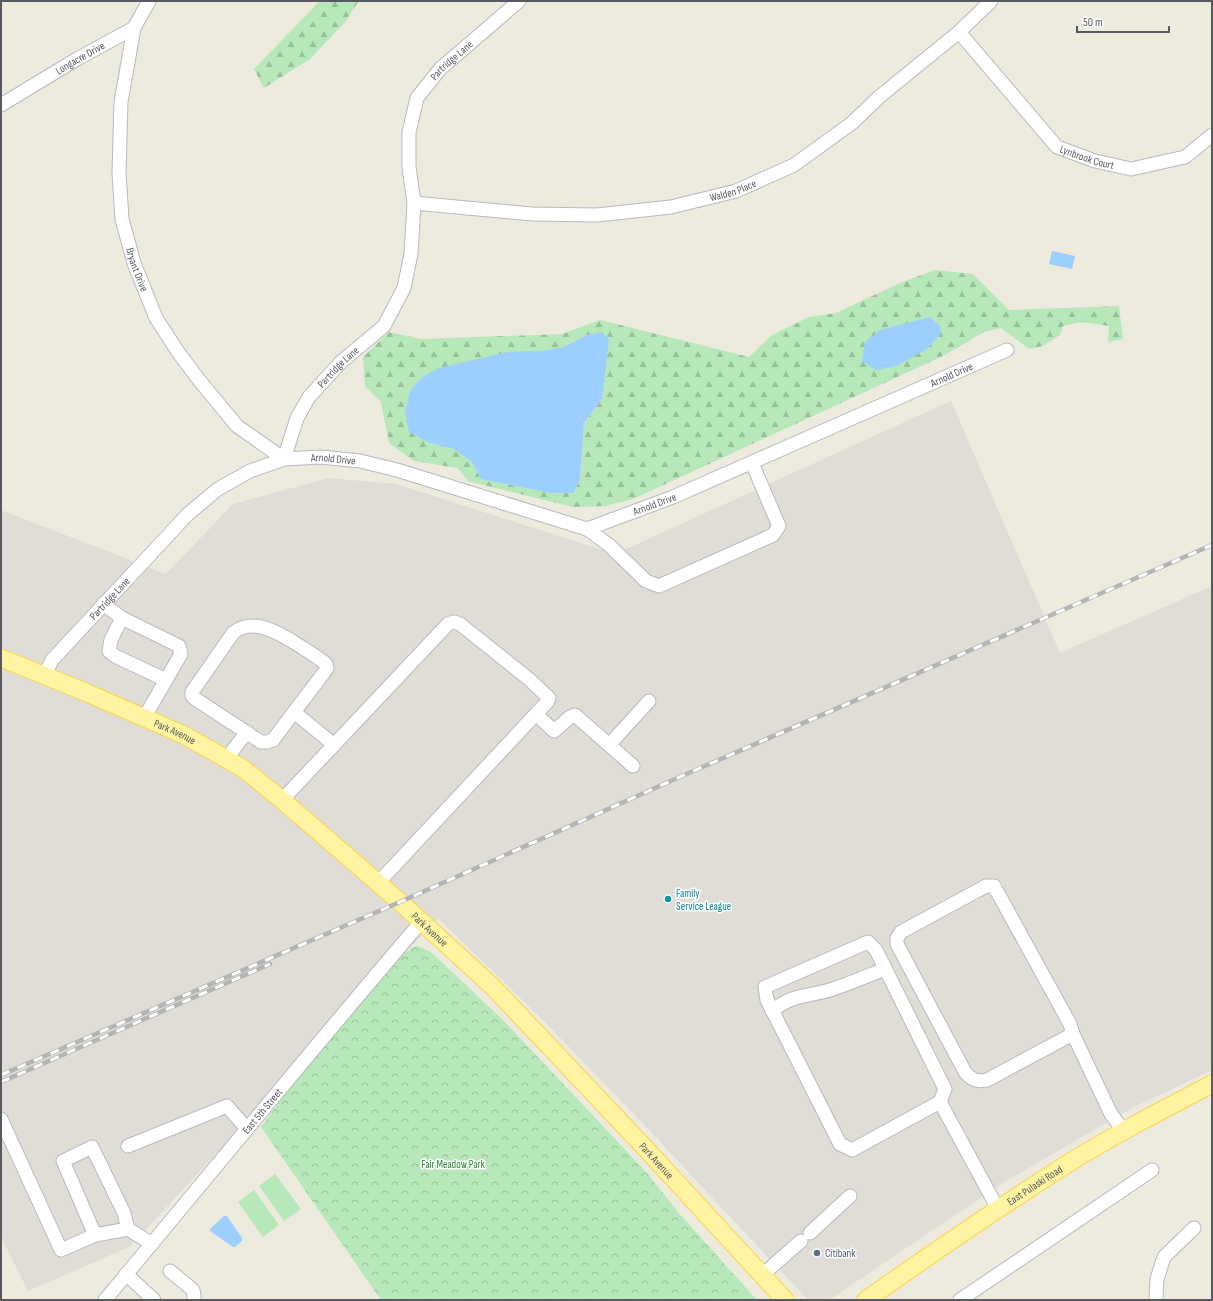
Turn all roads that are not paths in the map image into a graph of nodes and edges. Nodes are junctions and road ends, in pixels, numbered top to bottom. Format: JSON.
{"nodes":[{"id":1,"x":149,"y":1,"type":"edge"},
{"id":2,"x":519,"y":1,"type":"edge"},
{"id":3,"x":991,"y":1,"type":"edge"},
{"id":4,"x":134,"y":28,"type":"junction"},
{"id":5,"x":958,"y":32,"type":"junction"},
{"id":6,"x":1,"y":105,"type":"edge"},
{"id":7,"x":1212,"y":135,"type":"edge"},
{"id":8,"x":414,"y":203,"type":"junction"},
{"id":9,"x":1007,"y":350,"type":"dead end"},
{"id":10,"x":284,"y":459,"type":"junction"},
{"id":11,"x":752,"y":463,"type":"junction"},
{"id":12,"x":587,"y":529,"type":"junction"},
{"id":13,"x":103,"y":604,"type":"junction"},
{"id":14,"x":122,"y":618,"type":"junction"},
{"id":15,"x":1,"y":658,"type":"edge"},
{"id":16,"x":45,"y":675,"type":"junction"},
{"id":17,"x":166,"y":680,"type":"junction"},
{"id":18,"x":649,"y":701,"type":"dead end"},
{"id":19,"x":294,"y":712,"type":"junction"},
{"id":20,"x":536,"y":714,"type":"junction"},
{"id":21,"x":144,"y":718,"type":"junction"},
{"id":22,"x":247,"y":732,"type":"junction"},
{"id":23,"x":333,"y":744,"type":"junction"},
{"id":24,"x":609,"y":745,"type":"junction"},
{"id":25,"x":226,"y":759,"type":"junction"},
{"id":26,"x":634,"y":766,"type":"dead end"},
{"id":27,"x":282,"y":800,"type":"junction"},
{"id":28,"x":378,"y":883,"type":"junction"},
{"id":29,"x":421,"y":922,"type":"junction"},
{"id":30,"x":885,"y":969,"type":"junction"},
{"id":31,"x":772,"y":1011,"type":"junction"},
{"id":32,"x":1073,"y":1034,"type":"junction"},
{"id":33,"x":1212,"y":1084,"type":"edge"},
{"id":34,"x":940,"y":1102,"type":"junction"},
{"id":35,"x":1,"y":1119,"type":"edge"},
{"id":36,"x":247,"y":1129,"type":"junction"},
{"id":37,"x":1124,"y":1131,"type":"junction"},
{"id":38,"x":128,"y":1146,"type":"dead end"},
{"id":39,"x":1152,"y":1170,"type":"dead end"},
{"id":40,"x":850,"y":1196,"type":"dead end"},
{"id":41,"x":998,"y":1209,"type":"junction"},
{"id":42,"x":1194,"y":1228,"type":"dead end"},
{"id":43,"x":128,"y":1229,"type":"junction"},
{"id":44,"x":95,"y":1235,"type":"junction"},
{"id":45,"x":152,"y":1244,"type":"junction"},
{"id":46,"x":170,"y":1271,"type":"dead end"},
{"id":47,"x":126,"y":1274,"type":"junction"},
{"id":48,"x":762,"y":1275,"type":"junction"},
{"id":49,"x":105,"y":1300,"type":"edge"},
{"id":50,"x":154,"y":1300,"type":"edge"},
{"id":51,"x":194,"y":1300,"type":"edge"},
{"id":52,"x":785,"y":1300,"type":"edge"},
{"id":53,"x":866,"y":1300,"type":"edge"},
{"id":54,"x":960,"y":1300,"type":"edge"},
{"id":55,"x":1156,"y":1300,"type":"edge"}],
"edges":[{"from":1,"to":4,"type":"street"},
{"from":2,"to":8,"type":"street","name":"Partridge Lane"},
{"from":3,"to":5,"type":"street","name":"Walden Place"},
{"from":4,"to":6,"type":"street","name":"Longacre Drive"},
{"from":4,"to":10,"type":"street","name":"Bryant Drive"},
{"from":5,"to":7,"type":"street","name":"Lynbrook Court"},
{"from":5,"to":8,"type":"street","name":"Walden Place"},
{"from":8,"to":10,"type":"street","name":"Partridge Lane"},
{"from":9,"to":11,"type":"street","name":"Arnold Drive"},
{"from":10,"to":12,"type":"street","name":"Arnold Drive"},
{"from":10,"to":13,"type":"street","name":"Partridge Lane"},
{"from":11,"to":12,"type":"street","name":"Arnold Drive"},
{"from":11,"to":12,"type":"street"},
{"from":13,"to":14,"type":"street"},
{"from":13,"to":16,"type":"street","name":"Partridge Lane"},
{"from":14,"to":17,"type":"street"},
{"from":14,"to":17,"type":"street"},
{"from":15,"to":16,"type":"main road","name":"Park Avenue"},
{"from":16,"to":21,"type":"main road","name":"Park Avenue"},
{"from":17,"to":21,"type":"street"},
{"from":18,"to":24,"type":"street"},
{"from":19,"to":22,"type":"street"},
{"from":19,"to":22,"type":"street"},
{"from":19,"to":23,"type":"street"},
{"from":20,"to":23,"type":"street"},
{"from":20,"to":24,"type":"street"},
{"from":20,"to":28,"type":"street"},
{"from":21,"to":25,"type":"main road","name":"Park Avenue"},
{"from":22,"to":25,"type":"street"},
{"from":23,"to":27,"type":"street"},
{"from":24,"to":26,"type":"street"},
{"from":25,"to":27,"type":"main road","name":"Park Avenue"},
{"from":27,"to":28,"type":"main road","name":"Park Avenue"},
{"from":28,"to":29,"type":"main road","name":"Park Avenue"},
{"from":29,"to":36,"type":"street","name":"East 5th Street"},
{"from":29,"to":48,"type":"main road","name":"Park Avenue"},
{"from":30,"to":31,"type":"street"},
{"from":30,"to":31,"type":"street"},
{"from":30,"to":34,"type":"street"},
{"from":31,"to":34,"type":"street"},
{"from":32,"to":32,"type":"street"},
{"from":32,"to":37,"type":"street"},
{"from":33,"to":37,"type":"main road","name":"East Pulaski Road"},
{"from":34,"to":41,"type":"street"},
{"from":35,"to":44,"type":"street"},
{"from":36,"to":38,"type":"street"},
{"from":36,"to":45,"type":"street","name":"East 5th Street"},
{"from":37,"to":41,"type":"main road","name":"East Pulaski Road"},
{"from":39,"to":54,"type":"street"},
{"from":40,"to":48,"type":"street"},
{"from":41,"to":53,"type":"main road","name":"East Pulaski Road"},
{"from":42,"to":55,"type":"street"},
{"from":43,"to":44,"type":"street"},
{"from":43,"to":44,"type":"street"},
{"from":43,"to":45,"type":"street"},
{"from":45,"to":47,"type":"street","name":"East 5th Street"},
{"from":46,"to":51,"type":"street"},
{"from":47,"to":49,"type":"street","name":"East 5th Street"},
{"from":47,"to":50,"type":"street"},
{"from":48,"to":52,"type":"main road","name":"Park Avenue"}]}
